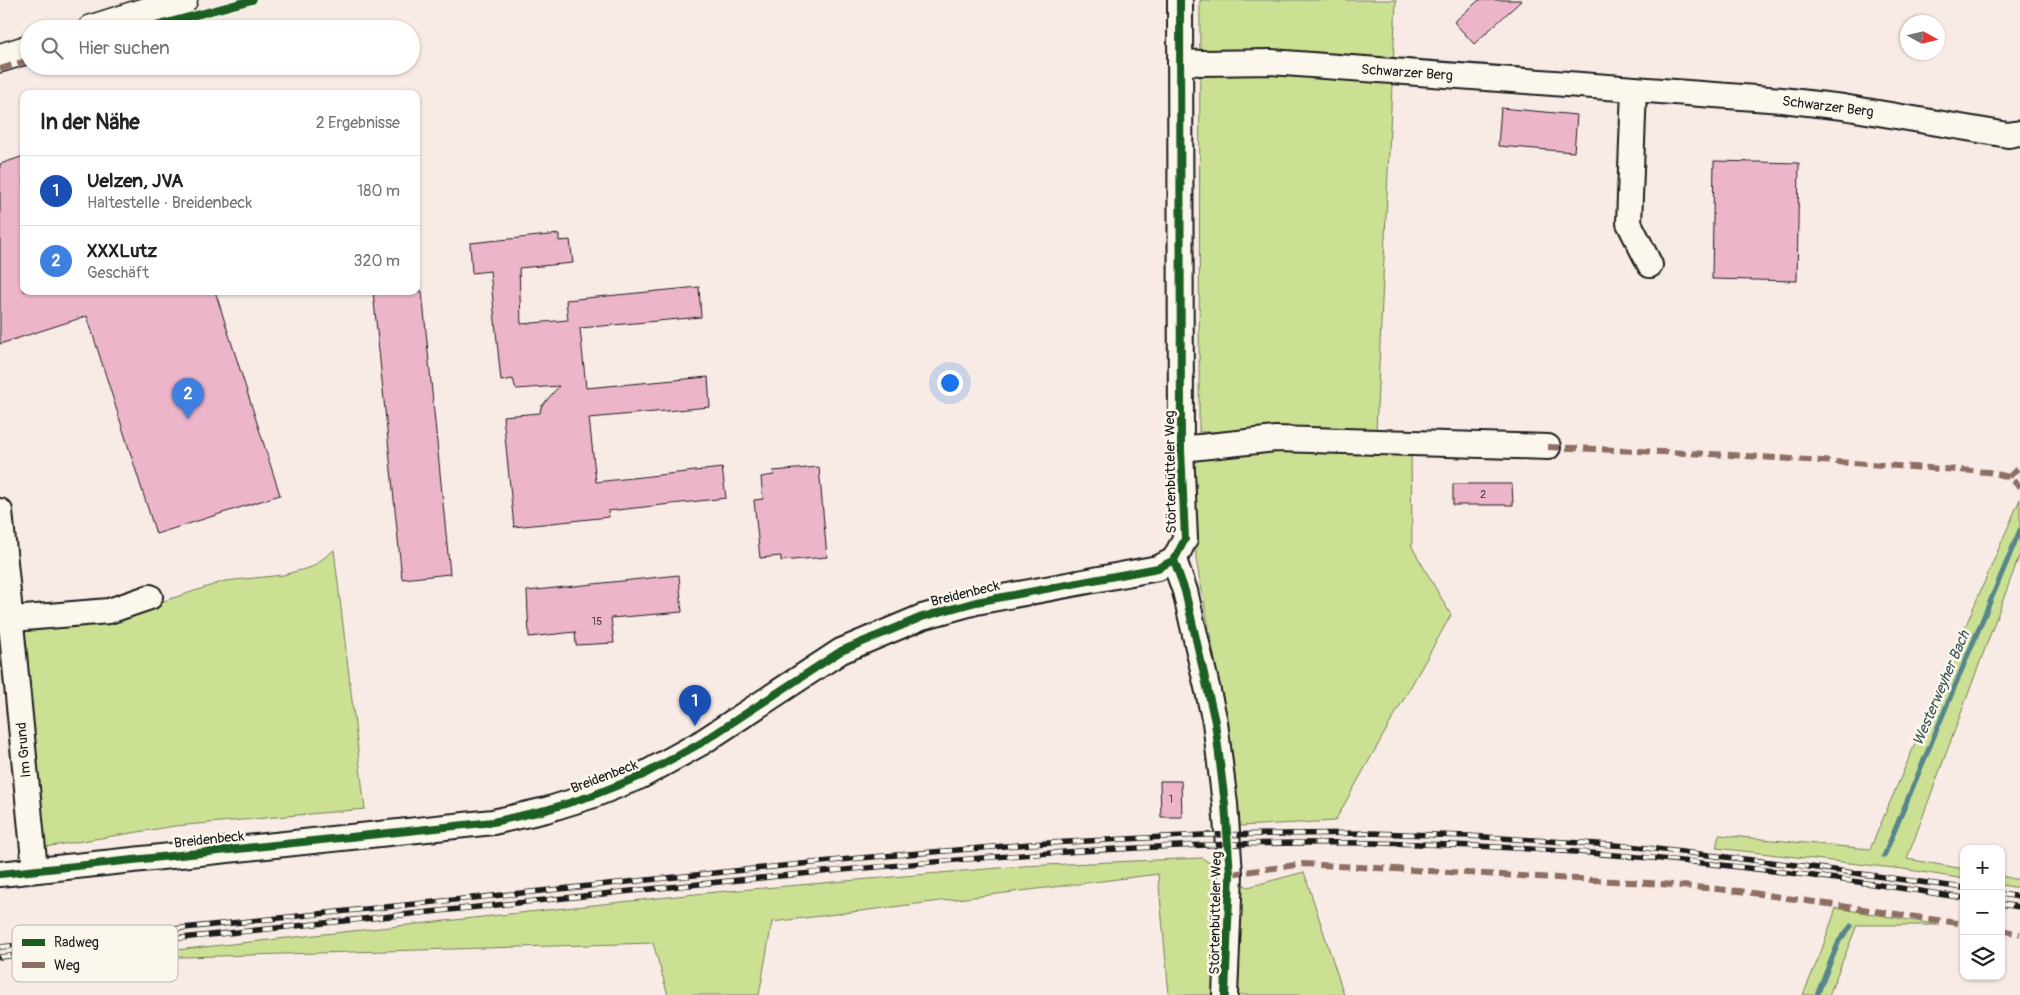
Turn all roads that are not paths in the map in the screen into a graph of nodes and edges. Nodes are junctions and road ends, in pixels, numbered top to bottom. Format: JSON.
{"nodes":[{"id":1,"x":183,"y":0,"type":"edge"},
{"id":2,"x":1180,"y":0,"type":"edge"},
{"id":3,"x":120,"y":20,"type":"edge"},
{"id":4,"x":20,"y":52,"type":"edge"},
{"id":5,"x":0,"y":58,"type":"edge"},
{"id":6,"x":1180,"y":62,"type":"junction"},
{"id":7,"x":1634,"y":89,"type":"junction"},
{"id":8,"x":2020,"y":133,"type":"edge"},
{"id":9,"x":1650,"y":265,"type":"dead end"},
{"id":10,"x":1548,"y":447,"type":"dead end"},
{"id":11,"x":1181,"y":449,"type":"junction"},
{"id":12,"x":0,"y":511,"type":"edge"},
{"id":13,"x":1174,"y":560,"type":"junction"},
{"id":14,"x":150,"y":597,"type":"dead end"},
{"id":15,"x":5,"y":620,"type":"edge"},
{"id":16,"x":35,"y":870,"type":"junction"},
{"id":17,"x":0,"y":874,"type":"edge"},
{"id":18,"x":1225,"y":995,"type":"edge"}],
"edges":[{"from":1,"to":3,"type":"main road"},
{"from":2,"to":6,"type":"street","name":"Störtenbütteler Weg"},
{"from":4,"to":5,"type":"main road"},
{"from":6,"to":7,"type":"street","name":"Schwarzer Berg"},
{"from":6,"to":11,"type":"street","name":"Störtenbütteler Weg"},
{"from":7,"to":8,"type":"street","name":"Schwarzer Berg"},
{"from":7,"to":9,"type":"street"},
{"from":10,"to":11,"type":"street","name":"Störtenbütteler Weg"},
{"from":11,"to":13,"type":"street","name":"Störtenbütteler Weg"},
{"from":12,"to":15,"type":"street","name":"Im Grund"},
{"from":13,"to":16,"type":"street","name":"Breidenbeck"},
{"from":13,"to":18,"type":"street","name":"Störtenbütteler Weg"},
{"from":14,"to":15,"type":"street"},
{"from":15,"to":16,"type":"street","name":"Im Grund"},
{"from":16,"to":17,"type":"street","name":"Breidenbeck"}]}
